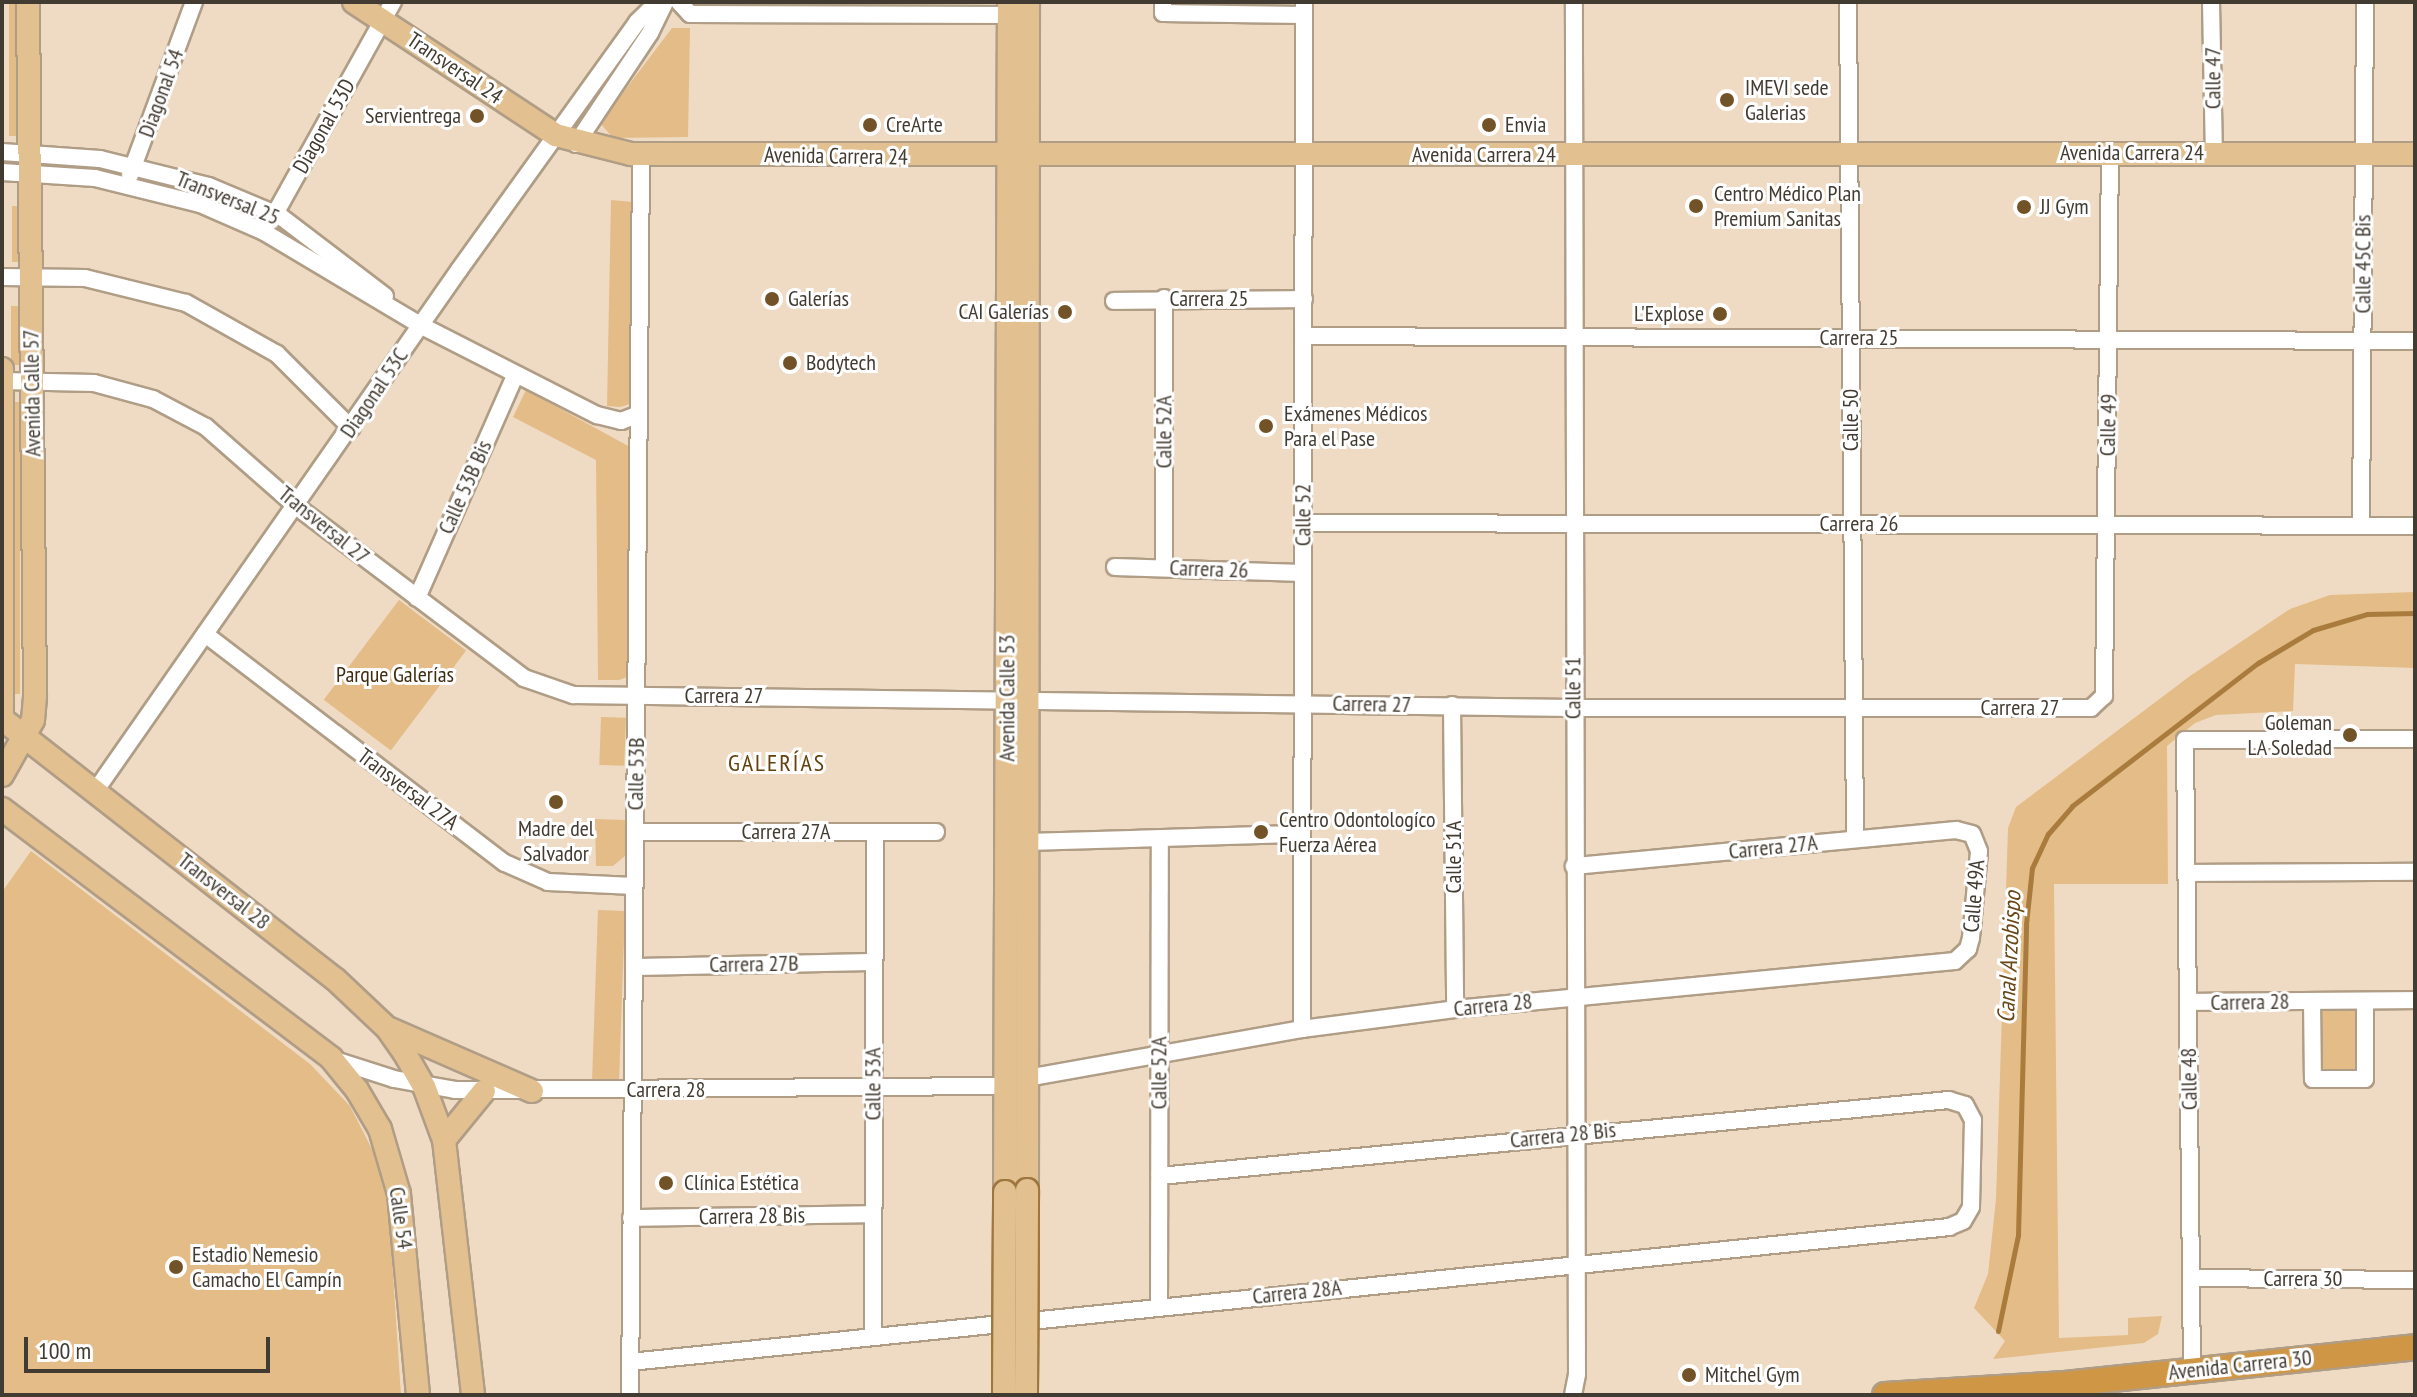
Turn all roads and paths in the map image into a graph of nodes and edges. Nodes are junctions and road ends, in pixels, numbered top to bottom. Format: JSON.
{"nodes":[{"id":1,"x":28,"y":2,"type":"edge"},
{"id":2,"x":194,"y":2,"type":"edge"},
{"id":3,"x":354,"y":2,"type":"edge"},
{"id":4,"x":658,"y":2,"type":"edge"},
{"id":5,"x":665,"y":2,"type":"edge"},
{"id":6,"x":1028,"y":2,"type":"edge"},
{"id":7,"x":1574,"y":2,"type":"edge"},
{"id":8,"x":1848,"y":2,"type":"edge"},
{"id":9,"x":2211,"y":2,"type":"edge"},
{"id":10,"x":2365,"y":2,"type":"edge"},
{"id":11,"x":1163,"y":7,"type":"edge"},
{"id":12,"x":685,"y":8,"type":"edge"},
{"id":13,"x":876,"y":8,"type":"edge"},
{"id":14,"x":1009,"y":8,"type":"edge"},
{"id":15,"x":1304,"y":9,"type":"edge"},
{"id":16,"x":388,"y":10,"type":"edge"},
{"id":17,"x":566,"y":140,"type":"junction"},
{"id":18,"x":2,"y":152,"type":"edge"},
{"id":19,"x":1850,"y":153,"type":"junction"},
{"id":20,"x":2110,"y":153,"type":"junction"},
{"id":21,"x":2214,"y":153,"type":"junction"},
{"id":22,"x":641,"y":154,"type":"junction"},
{"id":23,"x":2364,"y":154,"type":"junction"},
{"id":24,"x":2415,"y":154,"type":"edge"},
{"id":25,"x":1304,"y":155,"type":"junction"},
{"id":26,"x":1575,"y":155,"type":"junction"},
{"id":27,"x":1018,"y":157,"type":"junction"},
{"id":28,"x":30,"y":162,"type":"junction"},
{"id":29,"x":134,"y":165,"type":"junction"},
{"id":30,"x":2,"y":172,"type":"edge"},
{"id":31,"x":127,"y":184,"type":"junction"},
{"id":32,"x":275,"y":214,"type":"junction"},
{"id":33,"x":264,"y":232,"type":"junction"},
{"id":34,"x":31,"y":276,"type":"junction"},
{"id":35,"x":2,"y":277,"type":"edge"},
{"id":36,"x":1164,"y":298,"type":"junction"},
{"id":37,"x":1304,"y":299,"type":"junction"},
{"id":38,"x":1114,"y":301,"type":"dead end"},
{"id":39,"x":420,"y":325,"type":"junction"},
{"id":40,"x":1303,"y":336,"type":"junction"},
{"id":41,"x":1851,"y":337,"type":"junction"},
{"id":42,"x":1573,"y":339,"type":"junction"},
{"id":43,"x":2363,"y":340,"type":"junction"},
{"id":44,"x":2109,"y":341,"type":"junction"},
{"id":45,"x":2415,"y":341,"type":"edge"},
{"id":46,"x":2,"y":369,"type":"edge"},
{"id":47,"x":515,"y":376,"type":"junction"},
{"id":48,"x":32,"y":380,"type":"junction"},
{"id":49,"x":2,"y":381,"type":"edge"},
{"id":50,"x":639,"y":414,"type":"junction"},
{"id":51,"x":351,"y":428,"type":"junction"},
{"id":52,"x":296,"y":506,"type":"junction"},
{"id":53,"x":1303,"y":523,"type":"junction"},
{"id":54,"x":1571,"y":524,"type":"junction"},
{"id":55,"x":1852,"y":524,"type":"junction"},
{"id":56,"x":2106,"y":525,"type":"junction"},
{"id":57,"x":2361,"y":525,"type":"junction"},
{"id":58,"x":2415,"y":526,"type":"edge"},
{"id":59,"x":1164,"y":566,"type":"junction"},
{"id":60,"x":1115,"y":567,"type":"dead end"},
{"id":61,"x":1303,"y":573,"type":"junction"},
{"id":62,"x":417,"y":598,"type":"junction"},
{"id":63,"x":205,"y":634,"type":"junction"},
{"id":64,"x":636,"y":696,"type":"junction"},
{"id":65,"x":2104,"y":696,"type":"joint"},
{"id":66,"x":1017,"y":698,"type":"junction"},
{"id":67,"x":1303,"y":703,"type":"junction"},
{"id":68,"x":1452,"y":705,"type":"junction"},
{"id":69,"x":1573,"y":708,"type":"junction"},
{"id":70,"x":1853,"y":708,"type":"junction"},
{"id":71,"x":2,"y":720,"type":"edge"},
{"id":72,"x":25,"y":737,"type":"junction"},
{"id":73,"x":2415,"y":739,"type":"edge"},
{"id":74,"x":2,"y":775,"type":"edge"},
{"id":75,"x":96,"y":790,"type":"junction"},
{"id":76,"x":2,"y":809,"type":"edge"},
{"id":77,"x":635,"y":832,"type":"junction"},
{"id":78,"x":875,"y":832,"type":"junction"},
{"id":79,"x":936,"y":832,"type":"dead end"},
{"id":80,"x":1302,"y":834,"type":"junction"},
{"id":81,"x":1972,"y":834,"type":"joint"},
{"id":82,"x":1160,"y":839,"type":"junction"},
{"id":83,"x":1855,"y":839,"type":"junction"},
{"id":84,"x":1027,"y":842,"type":"junction"},
{"id":85,"x":1574,"y":866,"type":"junction"},
{"id":86,"x":2415,"y":872,"type":"edge"},
{"id":87,"x":2186,"y":873,"type":"junction"},
{"id":88,"x":634,"y":886,"type":"junction"},
{"id":89,"x":1962,"y":957,"type":"joint"},
{"id":90,"x":874,"y":962,"type":"junction"},
{"id":91,"x":634,"y":967,"type":"junction"},
{"id":92,"x":1575,"y":997,"type":"junction"},
{"id":93,"x":2415,"y":1000,"type":"edge"},
{"id":94,"x":2312,"y":1001,"type":"junction"},
{"id":95,"x":2365,"y":1001,"type":"junction"},
{"id":96,"x":2188,"y":1002,"type":"junction"},
{"id":97,"x":1455,"y":1009,"type":"junction"},
{"id":98,"x":387,"y":1028,"type":"junction"},
{"id":99,"x":1302,"y":1029,"type":"junction"},
{"id":100,"x":1159,"y":1053,"type":"junction"},
{"id":101,"x":331,"y":1058,"type":"junction"},
{"id":102,"x":1027,"y":1078,"type":"junction"},
{"id":103,"x":424,"y":1086,"type":"junction"},
{"id":104,"x":1005,"y":1086,"type":"junction"},
{"id":105,"x":873,"y":1089,"type":"junction"},
{"id":106,"x":633,"y":1090,"type":"junction"},
{"id":107,"x":484,"y":1091,"type":"junction"},
{"id":108,"x":532,"y":1091,"type":"junction"},
{"id":109,"x":1576,"y":1134,"type":"junction"},
{"id":110,"x":444,"y":1140,"type":"junction"},
{"id":111,"x":1160,"y":1176,"type":"junction"},
{"id":112,"x":1016,"y":1191,"type":"junction"},
{"id":113,"x":873,"y":1214,"type":"junction"},
{"id":114,"x":631,"y":1218,"type":"junction"},
{"id":115,"x":1963,"y":1221,"type":"joint"},
{"id":116,"x":1576,"y":1262,"type":"junction"},
{"id":117,"x":2191,"y":1278,"type":"junction"},
{"id":118,"x":2415,"y":1280,"type":"edge"},
{"id":119,"x":1159,"y":1307,"type":"junction"},
{"id":120,"x":873,"y":1337,"type":"junction"},
{"id":121,"x":2415,"y":1347,"type":"edge"},
{"id":122,"x":630,"y":1362,"type":"junction"},
{"id":123,"x":2192,"y":1370,"type":"junction"},
{"id":124,"x":1577,"y":1374,"type":"junction"},
{"id":125,"x":2065,"y":1384,"type":"junction"},
{"id":126,"x":418,"y":1395,"type":"edge"},
{"id":127,"x":473,"y":1395,"type":"edge"},
{"id":128,"x":630,"y":1395,"type":"edge"},
{"id":129,"x":1004,"y":1395,"type":"edge"},
{"id":130,"x":1026,"y":1395,"type":"edge"},
{"id":131,"x":1573,"y":1395,"type":"edge"},
{"id":132,"x":1586,"y":1395,"type":"edge"},
{"id":133,"x":1885,"y":1395,"type":"edge"},
{"id":134,"x":2017,"y":1395,"type":"edge"}],
"edges":[{"from":1,"to":28,"type":"main road","name":"Avenida Calle 57"},
{"from":2,"to":29,"type":"street","name":"Diagonal 54"},
{"from":3,"to":16,"type":"main road","name":"Transversal 24"},
{"from":4,"to":17,"type":"street","name":"Diagonal 53C"},
{"from":5,"to":17,"type":"street","name":"Diagonal 53C"},
{"from":6,"to":27,"type":"main road","name":"Avenida Calle 53"},
{"from":7,"to":26,"type":"street","name":"Calle 51"},
{"from":8,"to":19,"type":"street","name":"Calle 50"},
{"from":9,"to":21,"type":"street","name":"Calle 47"},
{"from":10,"to":23,"type":"street","name":"Calle 45C Bis"},
{"from":11,"to":15,"type":"street"},
{"from":12,"to":13,"type":"street"},
{"from":13,"to":14,"type":"street"},
{"from":14,"to":27,"type":"main road","name":"Avenida Calle 53"},
{"from":15,"to":25,"type":"street","name":"Calle 52"},
{"from":16,"to":17,"type":"main road","name":"Transversal 24"},
{"from":16,"to":32,"type":"street","name":"Diagonal 53D"},
{"from":17,"to":22,"type":"main road","name":"Avenida Carrera 24"},
{"from":17,"to":39,"type":"street","name":"Diagonal 53C"},
{"from":18,"to":28,"type":"street","name":"Transversal 25"},
{"from":19,"to":20,"type":"main road","name":"Avenida Carrera 24"},
{"from":19,"to":26,"type":"main road","name":"Avenida Carrera 24"},
{"from":19,"to":41,"type":"street","name":"Calle 50"},
{"from":20,"to":21,"type":"main road","name":"Avenida Carrera 24"},
{"from":20,"to":44,"type":"street","name":"Calle 49"},
{"from":21,"to":23,"type":"main road","name":"Avenida Carrera 24"},
{"from":22,"to":27,"type":"main road","name":"Avenida Carrera 24"},
{"from":22,"to":50,"type":"street","name":"Calle 53B"},
{"from":23,"to":24,"type":"main road","name":"Avenida Carrera 24"},
{"from":23,"to":43,"type":"street","name":"Calle 45C Bis"},
{"from":25,"to":26,"type":"main road","name":"Avenida Carrera 24"},
{"from":25,"to":27,"type":"main road","name":"Avenida Carrera 24"},
{"from":25,"to":37,"type":"street","name":"Calle 52"},
{"from":26,"to":42,"type":"street","name":"Calle 51"},
{"from":27,"to":66,"type":"main road","name":"Avenida Calle 53"},
{"from":28,"to":29,"type":"street","name":"Transversal 25"},
{"from":28,"to":30,"type":"street","name":"Transversal 25"},
{"from":28,"to":31,"type":"street","name":"Transversal 25"},
{"from":28,"to":34,"type":"main road","name":"Avenida Calle 57"},
{"from":29,"to":31,"type":"street","name":"Diagonal 54"},
{"from":29,"to":32,"type":"street","name":"Transversal 25"},
{"from":31,"to":33,"type":"street","name":"Transversal 25"},
{"from":32,"to":33,"type":"street","name":"Diagonal 53D"},
{"from":32,"to":39,"type":"street","name":"Transversal 25"},
{"from":33,"to":39,"type":"street","name":"Transversal 25"},
{"from":34,"to":35,"type":"street"},
{"from":34,"to":48,"type":"main road","name":"Avenida Calle 57"},
{"from":34,"to":51,"type":"street"},
{"from":36,"to":37,"type":"street","name":"Carrera 25"},
{"from":36,"to":38,"type":"street","name":"Carrera 25"},
{"from":36,"to":59,"type":"street","name":"Calle 52A"},
{"from":37,"to":40,"type":"street","name":"Calle 52"},
{"from":39,"to":47,"type":"street","name":"Transversal 25"},
{"from":39,"to":51,"type":"street","name":"Diagonal 53C"},
{"from":40,"to":42,"type":"street","name":"Carrera 25"},
{"from":40,"to":53,"type":"street","name":"Calle 52"},
{"from":41,"to":42,"type":"street","name":"Carrera 25"},
{"from":41,"to":44,"type":"street","name":"Carrera 25"},
{"from":41,"to":55,"type":"street","name":"Calle 50"},
{"from":42,"to":54,"type":"street","name":"Calle 51"},
{"from":43,"to":44,"type":"street","name":"Carrera 25"},
{"from":43,"to":45,"type":"street","name":"Carrera 25"},
{"from":43,"to":57,"type":"street","name":"Calle 45C Bis"},
{"from":44,"to":56,"type":"street","name":"Calle 49"},
{"from":46,"to":49,"type":"main road","name":"Avenida Calle 57"},
{"from":47,"to":50,"type":"street","name":"Transversal 25"},
{"from":47,"to":62,"type":"street","name":"Calle 53B Bis"},
{"from":48,"to":49,"type":"street","name":"Transversal 27"},
{"from":48,"to":52,"type":"street","name":"Transversal 27"},
{"from":48,"to":72,"type":"main road","name":"Avenida Calle 57"},
{"from":49,"to":71,"type":"main road","name":"Avenida Calle 57"},
{"from":50,"to":64,"type":"street","name":"Calle 53B"},
{"from":51,"to":52,"type":"street","name":"Diagonal 53C"},
{"from":52,"to":62,"type":"street","name":"Transversal 27"},
{"from":52,"to":63,"type":"street","name":"Diagonal 53C"},
{"from":53,"to":54,"type":"street","name":"Carrera 26"},
{"from":53,"to":61,"type":"street","name":"Calle 52"},
{"from":54,"to":55,"type":"street","name":"Carrera 26"},
{"from":54,"to":69,"type":"street","name":"Calle 51"},
{"from":55,"to":56,"type":"street","name":"Carrera 26"},
{"from":55,"to":70,"type":"street","name":"Calle 50"},
{"from":56,"to":57,"type":"street","name":"Carrera 26"},
{"from":56,"to":65,"type":"street","name":"Calle 49"},
{"from":57,"to":58,"type":"street","name":"Carrera 26"},
{"from":59,"to":60,"type":"street","name":"Carrera 26"},
{"from":59,"to":61,"type":"street","name":"Carrera 26"},
{"from":61,"to":67,"type":"street","name":"Calle 52"},
{"from":62,"to":64,"type":"street","name":"Transversal 27"},
{"from":63,"to":75,"type":"street","name":"Diagonal 53C"},
{"from":63,"to":88,"type":"street","name":"Transversal 27A"},
{"from":64,"to":66,"type":"street","name":"Carrera 27"},
{"from":64,"to":77,"type":"street","name":"Calle 53B"},
{"from":65,"to":70,"type":"street","name":"Carrera 27"},
{"from":66,"to":67,"type":"street","name":"Carrera 27"},
{"from":66,"to":84,"type":"main road","name":"Avenida Calle 53"},
{"from":66,"to":104,"type":"main road","name":"Avenida Calle 53"},
{"from":67,"to":68,"type":"street","name":"Carrera 27"},
{"from":67,"to":80,"type":"street","name":"Calle 52"},
{"from":68,"to":69,"type":"street","name":"Carrera 27"},
{"from":68,"to":97,"type":"street","name":"Calle 51A"},
{"from":69,"to":70,"type":"street","name":"Carrera 27"},
{"from":69,"to":85,"type":"street","name":"Calle 51"},
{"from":70,"to":83,"type":"street","name":"Calle 50"},
{"from":71,"to":72,"type":"main road","name":"Transversal 28"},
{"from":72,"to":74,"type":"main road","name":"Avenida Calle 57"},
{"from":72,"to":75,"type":"main road","name":"Transversal 28"},
{"from":73,"to":87,"type":"street","name":"Calle 48"},
{"from":75,"to":98,"type":"main road","name":"Transversal 28"},
{"from":76,"to":101,"type":"main road"},
{"from":77,"to":78,"type":"street","name":"Carrera 27A"},
{"from":77,"to":88,"type":"street","name":"Calle 53B"},
{"from":78,"to":79,"type":"street","name":"Carrera 27A"},
{"from":78,"to":90,"type":"street","name":"Calle 53A"},
{"from":80,"to":82,"type":"street"},
{"from":80,"to":99,"type":"street","name":"Calle 52"},
{"from":81,"to":83,"type":"street","name":"Carrera 27A"},
{"from":81,"to":89,"type":"street","name":"Calle 49A"},
{"from":82,"to":84,"type":"street"},
{"from":82,"to":100,"type":"street","name":"Calle 52A"},
{"from":83,"to":85,"type":"street","name":"Carrera 27A"},
{"from":84,"to":102,"type":"main road","name":"Avenida Calle 53"},
{"from":85,"to":92,"type":"street","name":"Calle 51"},
{"from":86,"to":87,"type":"street"},
{"from":87,"to":96,"type":"street","name":"Calle 48"},
{"from":88,"to":91,"type":"street","name":"Calle 53B"},
{"from":89,"to":92,"type":"street","name":"Carrera 28"},
{"from":90,"to":91,"type":"street","name":"Carrera 27B"},
{"from":90,"to":105,"type":"street","name":"Calle 53A"},
{"from":91,"to":106,"type":"street","name":"Calle 53B"},
{"from":92,"to":97,"type":"street","name":"Carrera 28"},
{"from":92,"to":109,"type":"street","name":"Calle 51"},
{"from":93,"to":95,"type":"street","name":"Carrera 28"},
{"from":94,"to":95,"type":"street","name":"Carrera 28"},
{"from":94,"to":95,"type":"street","name":"Carrera 28"},
{"from":94,"to":96,"type":"street","name":"Carrera 28"},
{"from":96,"to":117,"type":"street","name":"Calle 48"},
{"from":97,"to":99,"type":"street","name":"Carrera 28"},
{"from":98,"to":103,"type":"main road","name":"Transversal 28"},
{"from":98,"to":108,"type":"main road"},
{"from":99,"to":100,"type":"street","name":"Carrera 28"},
{"from":100,"to":102,"type":"street","name":"Carrera 28"},
{"from":100,"to":111,"type":"street","name":"Calle 52A"},
{"from":101,"to":103,"type":"street","name":"Carrera 28"},
{"from":101,"to":126,"type":"main road","name":"Calle 54"},
{"from":102,"to":112,"type":"main road","name":"Avenida Calle 53"},
{"from":103,"to":107,"type":"street","name":"Carrera 28"},
{"from":103,"to":110,"type":"main road"},
{"from":104,"to":105,"type":"street","name":"Carrera 28"},
{"from":104,"to":112,"type":"main road","name":"Avenida Calle 53"},
{"from":105,"to":106,"type":"street","name":"Carrera 28"},
{"from":105,"to":113,"type":"street","name":"Calle 53A"},
{"from":106,"to":108,"type":"street","name":"Carrera 28"},
{"from":106,"to":114,"type":"street","name":"Calle 53B"},
{"from":107,"to":108,"type":"street","name":"Carrera 28"},
{"from":107,"to":110,"type":"main road"},
{"from":109,"to":111,"type":"street","name":"Carrera 28 Bis"},
{"from":109,"to":115,"type":"street","name":"Carrera 28 Bis"},
{"from":109,"to":116,"type":"street","name":"Calle 51"},
{"from":110,"to":127,"type":"main road"},
{"from":111,"to":119,"type":"street","name":"Calle 52A"},
{"from":112,"to":129,"type":"main road","name":"Avenida Calle 53","bridge":true},
{"from":112,"to":130,"type":"main road","name":"Avenida Calle 53","bridge":true},
{"from":113,"to":114,"type":"street","name":"Carrera 28 Bis"},
{"from":113,"to":120,"type":"street","name":"Calle 53A"},
{"from":114,"to":122,"type":"street","name":"Calle 53B"},
{"from":115,"to":116,"type":"street","name":"Carrera 28A"},
{"from":116,"to":119,"type":"street","name":"Carrera 28A"},
{"from":116,"to":124,"type":"street","name":"Calle 51"},
{"from":117,"to":118,"type":"street","name":"Carrera 30"},
{"from":117,"to":123,"type":"street","name":"Calle 48"},
{"from":119,"to":120,"type":"street","name":"Carrera 28A"},
{"from":120,"to":122,"type":"street","name":"Carrera 28A"},
{"from":121,"to":123,"type":"highway","name":"Avenida Carrera 30"},
{"from":122,"to":128,"type":"street","name":"Calle 53B"},
{"from":123,"to":125,"type":"highway","name":"Avenida Carrera 30"},
{"from":124,"to":131,"type":"street","name":"Calle 51"},
{"from":124,"to":132,"type":"street","name":"Calle 51"},
{"from":125,"to":133,"type":"highway","name":"Avenida Carrera 30"},
{"from":125,"to":134,"type":"highway","name":"Avenida Carrera 30"}]}
